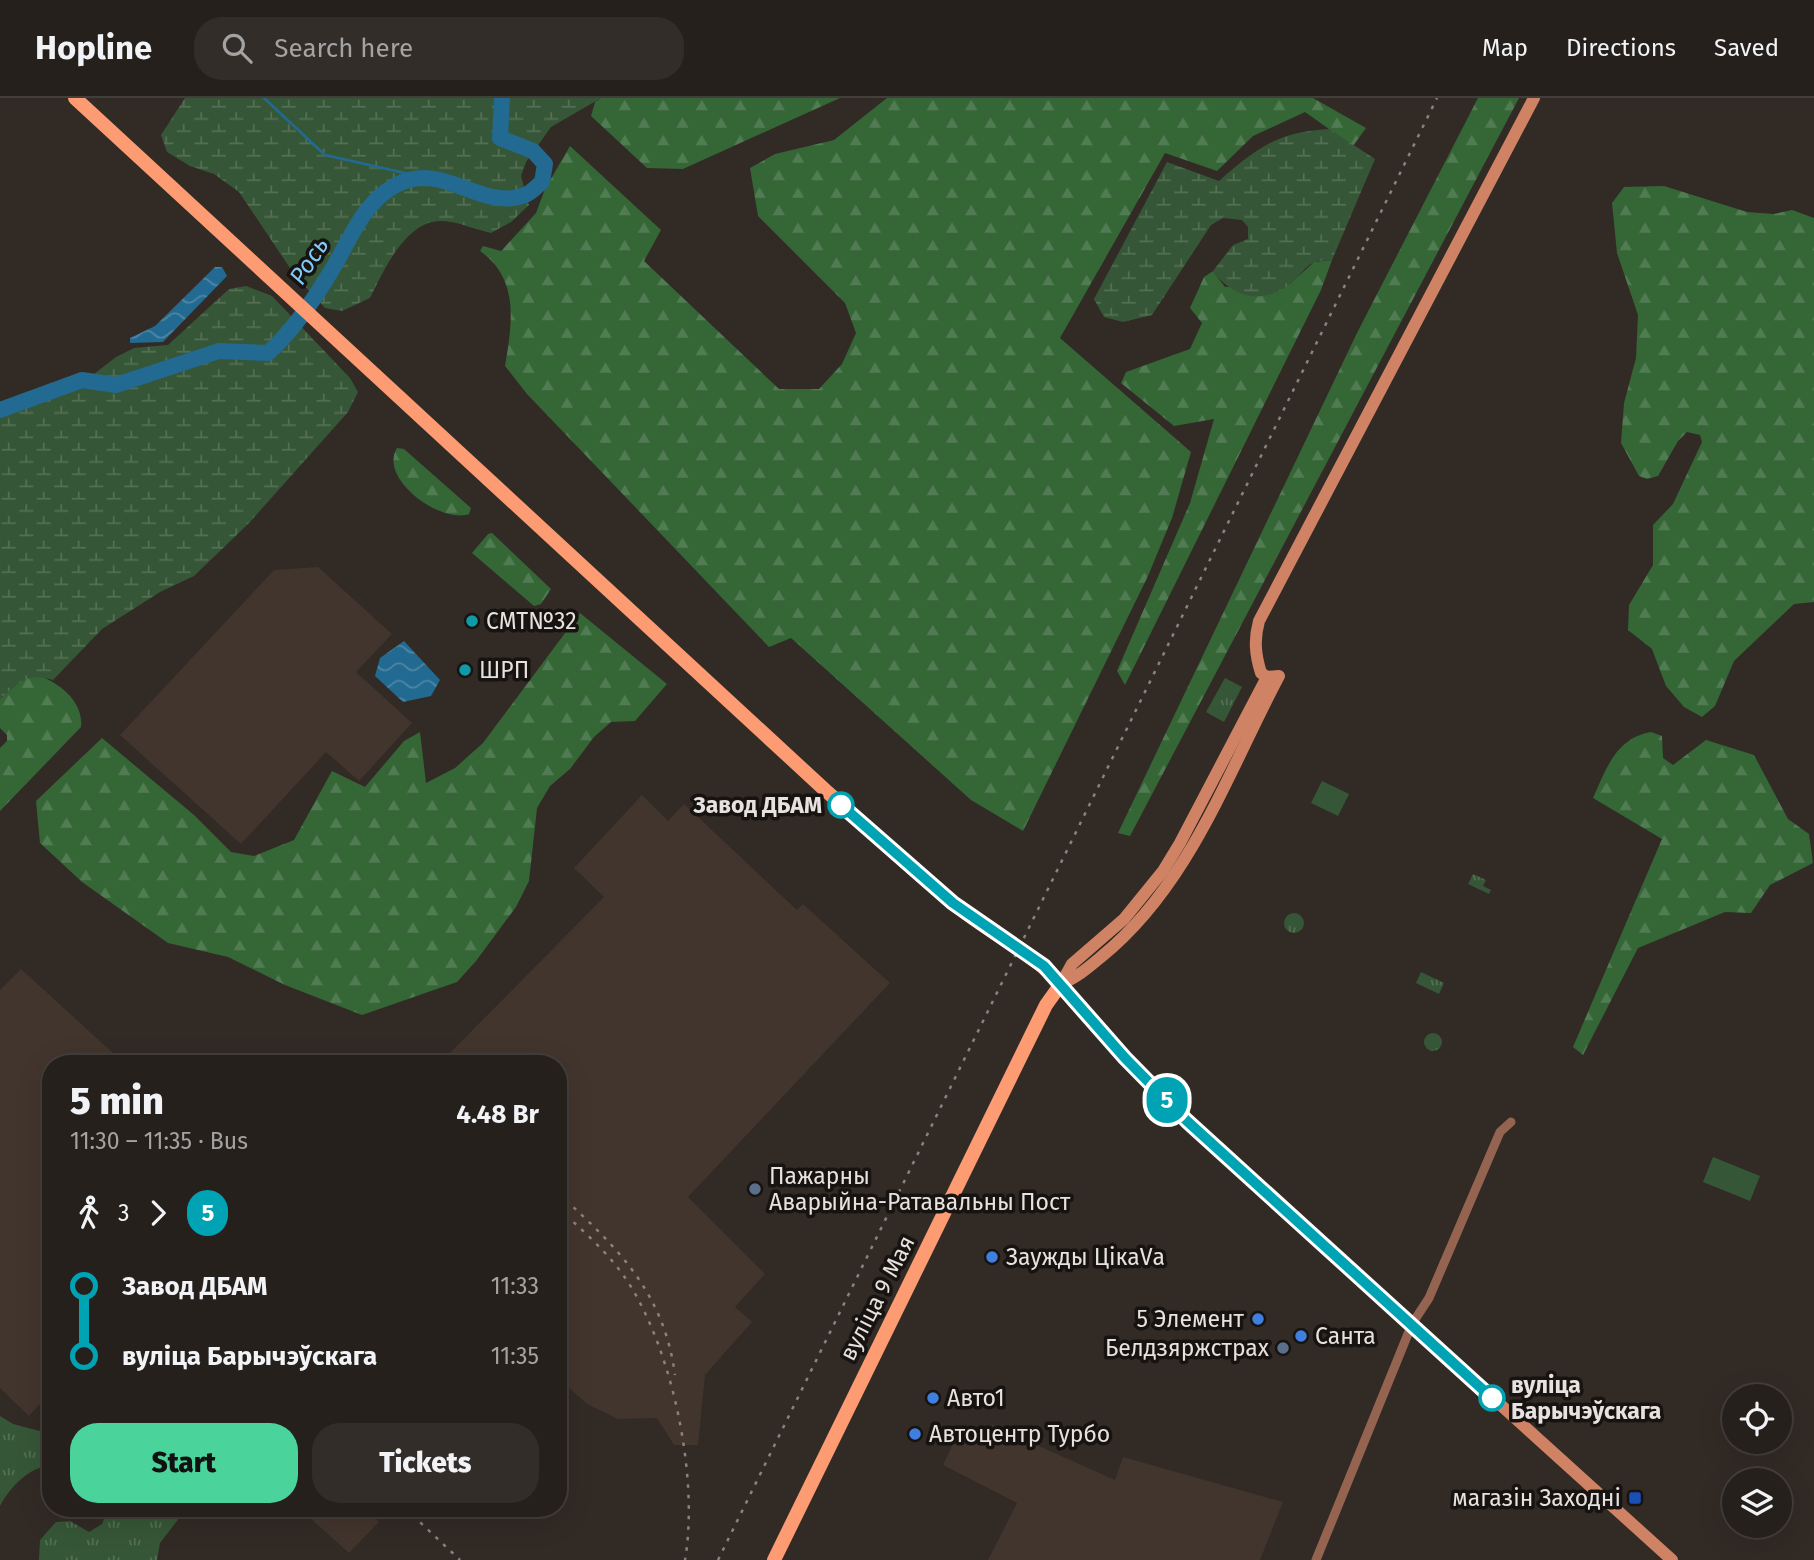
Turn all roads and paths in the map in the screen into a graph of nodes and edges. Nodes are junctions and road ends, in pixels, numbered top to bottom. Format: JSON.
{"nodes":[{"id":1,"x":75,"y":98,"type":"edge"},
{"id":2,"x":1534,"y":98,"type":"edge"},
{"id":3,"x":1061,"y":984,"type":"junction"},
{"id":4,"x":1511,"y":1122,"type":"dead end"},
{"id":5,"x":1412,"y":1324,"type":"junction"},
{"id":6,"x":774,"y":1560,"type":"edge"},
{"id":7,"x":1316,"y":1560,"type":"edge"},
{"id":8,"x":1672,"y":1560,"type":"edge"}],
"edges":[{"from":1,"to":3,"type":"main road"},
{"from":2,"to":3,"type":"street"},
{"from":3,"to":5,"type":"street"},
{"from":3,"to":6,"type":"main road","name":"вуліца 9 Мая"},
{"from":4,"to":5,"type":"street"},
{"from":5,"to":7,"type":"street"},
{"from":5,"to":8,"type":"street"}]}
